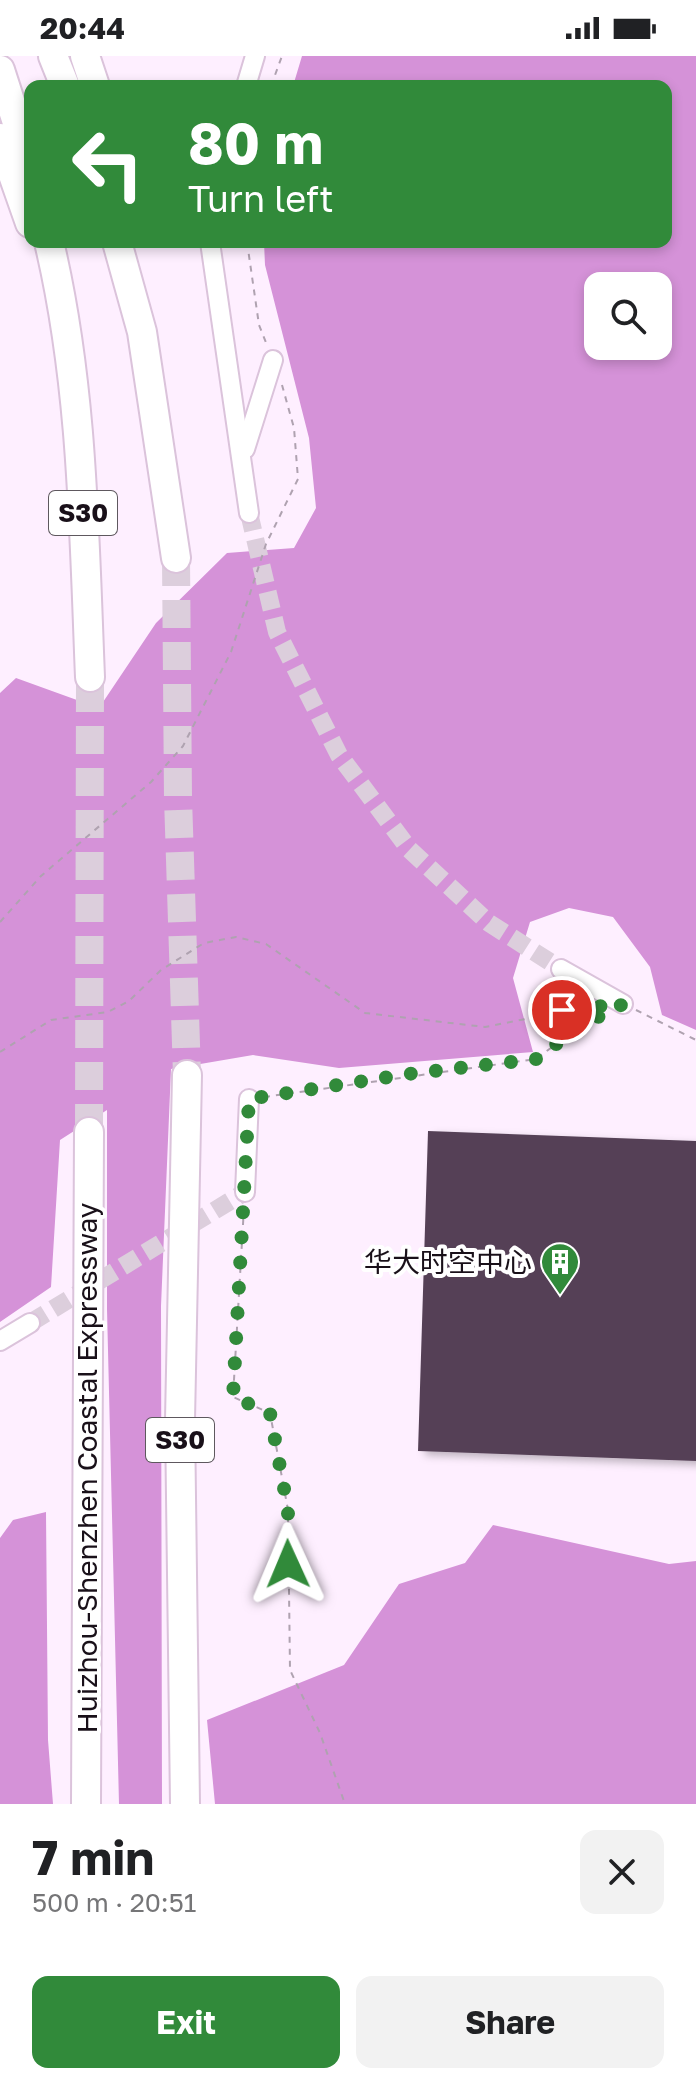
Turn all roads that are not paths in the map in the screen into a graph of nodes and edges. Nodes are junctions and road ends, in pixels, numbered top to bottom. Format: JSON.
{"nodes":[{"id":1,"x":53,"y":56,"type":"edge"},
{"id":2,"x":85,"y":56,"type":"edge"},
{"id":3,"x":255,"y":56,"type":"edge"},
{"id":4,"x":0,"y":70,"type":"edge"},
{"id":5,"x":63,"y":80,"type":"edge"},
{"id":6,"x":93,"y":80,"type":"edge"},
{"id":7,"x":248,"y":80,"type":"edge"},
{"id":8,"x":0,"y":138,"type":"edge"},
{"id":9,"x":24,"y":144,"type":"edge"},
{"id":10,"x":24,"y":206,"type":"edge"},
{"id":11,"x":38,"y":248,"type":"edge"},
{"id":12,"x":50,"y":248,"type":"edge"},
{"id":13,"x":119,"y":248,"type":"edge"},
{"id":14,"x":132,"y":248,"type":"edge"},
{"id":15,"x":211,"y":248,"type":"edge"},
{"id":16,"x":142,"y":332,"type":"junction"},
{"id":17,"x":70,"y":350,"type":"junction"},
{"id":18,"x":273,"y":360,"type":"road end"},
{"id":19,"x":242,"y":460,"type":"junction"},
{"id":20,"x":249,"y":513,"type":"tunnel mouth"},
{"id":21,"x":176,"y":558,"type":"tunnel mouth"},
{"id":22,"x":90,"y":677,"type":"tunnel mouth"},
{"id":23,"x":561,"y":969,"type":"tunnel mouth"},
{"id":24,"x":623,"y":1004,"type":"road end"},
{"id":25,"x":187,"y":1075,"type":"tunnel mouth"},
{"id":26,"x":249,"y":1099,"type":"road end"},
{"id":27,"x":89,"y":1132,"type":"tunnel mouth"},
{"id":28,"x":245,"y":1192,"type":"road end"},
{"id":29,"x":30,"y":1323,"type":"tunnel mouth"},
{"id":30,"x":0,"y":1341,"type":"edge"},
{"id":31,"x":86,"y":1804,"type":"edge"},
{"id":32,"x":185,"y":1804,"type":"edge"}],
"edges":[{"from":1,"to":5,"type":"highway"},
{"from":2,"to":6,"type":"highway"},
{"from":3,"to":7,"type":"street"},
{"from":4,"to":9,"type":"highway"},
{"from":8,"to":10,"type":"highway"},
{"from":11,"to":17,"type":"highway"},
{"from":12,"to":17,"type":"highway","number":"S30"},
{"from":13,"to":16,"type":"highway"},
{"from":14,"to":16,"type":"highway"},
{"from":15,"to":19,"type":"street"},
{"from":16,"to":21,"type":"highway"},
{"from":17,"to":22,"type":"highway","number":"S30"},
{"from":18,"to":19,"type":"street"},
{"from":19,"to":20,"type":"street"},
{"from":23,"to":24,"type":"street"},
{"from":25,"to":32,"type":"highway","number":"S30"},
{"from":26,"to":28,"type":"street"},
{"from":27,"to":31,"type":"highway","name":"Huizhou-Shenzhen Coastal Expressway"},
{"from":29,"to":30,"type":"street"}]}
